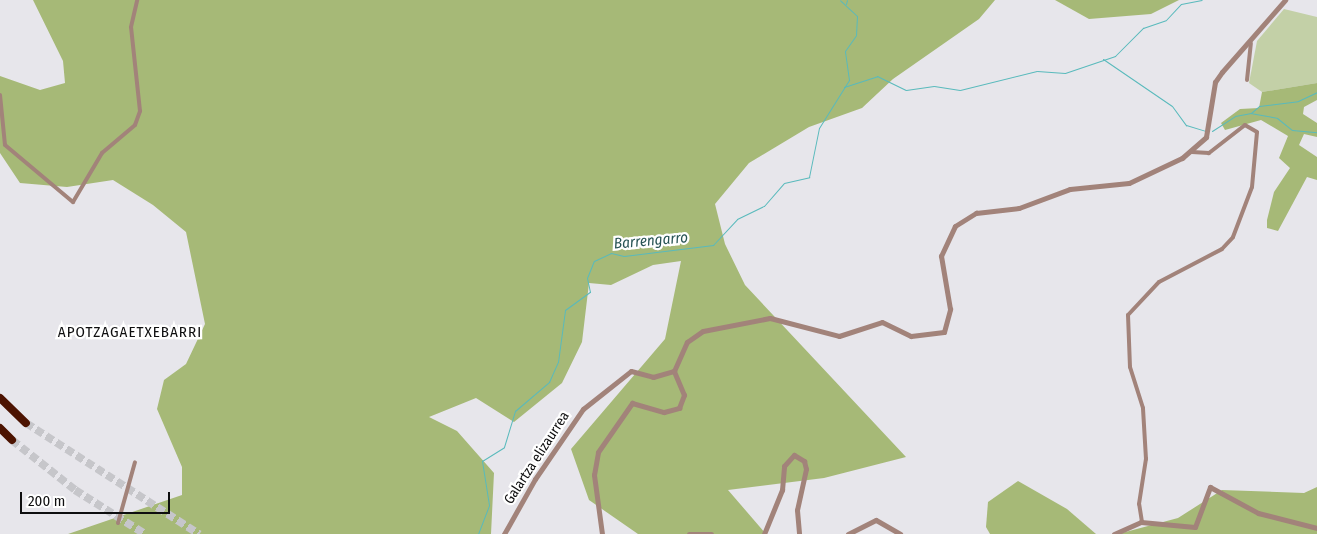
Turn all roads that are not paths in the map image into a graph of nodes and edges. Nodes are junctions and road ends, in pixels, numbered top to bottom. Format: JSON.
{"nodes":[{"id":1,"x":137,"y":0,"type":"edge"},
{"id":2,"x":1285,"y":0,"type":"edge"},
{"id":3,"x":1251,"y":42,"type":"junction"},
{"id":4,"x":1247,"y":80,"type":"dead end"},
{"id":5,"x":0,"y":95,"type":"edge"},
{"id":6,"x":1192,"y":152,"type":"junction"},
{"id":7,"x":674,"y":371,"type":"junction"},
{"id":8,"x":0,"y":398,"type":"edge"},
{"id":9,"x":26,"y":423,"type":"tunnel mouth"},
{"id":10,"x":0,"y":428,"type":"edge"},
{"id":11,"x":12,"y":440,"type":"tunnel mouth"},
{"id":12,"x":135,"y":462,"type":"dead end"},
{"id":13,"x":1142,"y":522,"type":"junction"},
{"id":14,"x":118,"y":523,"type":"dead end"},
{"id":15,"x":1317,"y":528,"type":"edge"},
{"id":16,"x":504,"y":534,"type":"edge"},
{"id":17,"x":602,"y":534,"type":"edge"},
{"id":18,"x":689,"y":534,"type":"edge"},
{"id":19,"x":711,"y":534,"type":"edge"},
{"id":20,"x":764,"y":534,"type":"edge"},
{"id":21,"x":799,"y":534,"type":"edge"},
{"id":22,"x":848,"y":534,"type":"edge"},
{"id":23,"x":900,"y":534,"type":"edge"},
{"id":24,"x":1114,"y":534,"type":"edge"}],
"edges":[{"from":1,"to":5,"type":"street"},
{"from":2,"to":3,"type":"street"},
{"from":3,"to":4,"type":"street"},
{"from":3,"to":6,"type":"street"},
{"from":6,"to":7,"type":"street"},
{"from":6,"to":13,"type":"street"},
{"from":7,"to":16,"type":"street","name":"Galartza elizaurrea"},
{"from":7,"to":17,"type":"street"},
{"from":8,"to":9,"type":"highway"},
{"from":10,"to":11,"type":"highway"},
{"from":12,"to":14,"type":"street"},
{"from":13,"to":15,"type":"street"},
{"from":13,"to":24,"type":"street"},
{"from":18,"to":19,"type":"street"},
{"from":20,"to":21,"type":"street"},
{"from":22,"to":23,"type":"street"}]}
